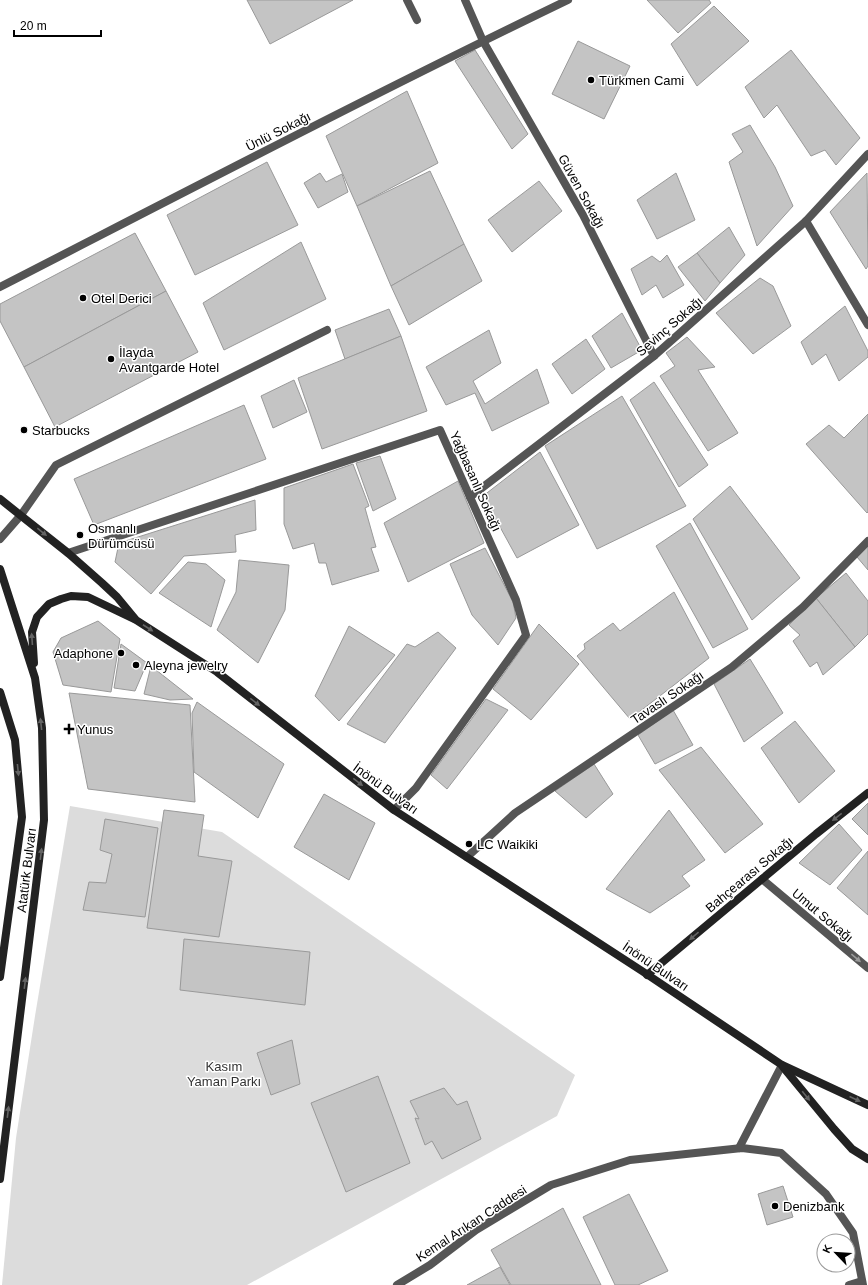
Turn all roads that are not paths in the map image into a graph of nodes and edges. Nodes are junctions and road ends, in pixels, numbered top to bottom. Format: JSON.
{"nodes":[{"id":1,"x":407,"y":0,"type":"edge"},
{"id":2,"x":465,"y":0,"type":"edge"},
{"id":3,"x":568,"y":0,"type":"edge"},
{"id":4,"x":417,"y":20,"type":"dead end"},
{"id":5,"x":483,"y":41,"type":"junction"},
{"id":6,"x":868,"y":154,"type":"edge"},
{"id":7,"x":806,"y":221,"type":"junction"},
{"id":8,"x":0,"y":287,"type":"edge"},
{"id":9,"x":868,"y":326,"type":"edge"},
{"id":10,"x":326,"y":330,"type":"dead end"},
{"id":11,"x":654,"y":356,"type":"junction"},
{"id":12,"x":470,"y":497,"type":"junction"},
{"id":13,"x":0,"y":499,"type":"edge"},
{"id":14,"x":21,"y":515,"type":"junction"},
{"id":15,"x":0,"y":539,"type":"edge"},
{"id":16,"x":868,"y":541,"type":"edge"},
{"id":17,"x":68,"y":554,"type":"junction"},
{"id":18,"x":0,"y":569,"type":"edge"},
{"id":19,"x":136,"y":620,"type":"junction"},
{"id":20,"x":35,"y":678,"type":"junction"},
{"id":21,"x":0,"y":692,"type":"edge"},
{"id":22,"x":868,"y":793,"type":"edge"},
{"id":23,"x":394,"y":810,"type":"junction"},
{"id":24,"x":467,"y":858,"type":"junction"},
{"id":25,"x":762,"y":879,"type":"junction"},
{"id":26,"x":868,"y":968,"type":"edge"},
{"id":27,"x":647,"y":975,"type":"junction"},
{"id":28,"x":0,"y":977,"type":"edge"},
{"id":29,"x":782,"y":1065,"type":"junction"},
{"id":30,"x":868,"y":1105,"type":"edge"},
{"id":31,"x":739,"y":1148,"type":"junction"},
{"id":32,"x":868,"y":1159,"type":"edge"},
{"id":33,"x":0,"y":1179,"type":"edge"},
{"id":34,"x":862,"y":1283,"type":"edge"},
{"id":35,"x":397,"y":1285,"type":"edge"},
{"id":36,"x":849,"y":1285,"type":"edge"}],
"edges":[{"from":1,"to":4,"type":"street"},
{"from":2,"to":5,"type":"street","name":"Güven Sokağı"},
{"from":3,"to":5,"type":"street","name":"Ünlü Sokağı"},
{"from":5,"to":8,"type":"street","name":"Ünlü Sokağı"},
{"from":5,"to":11,"type":"street","name":"Güven Sokağı"},
{"from":6,"to":7,"type":"street","name":"Sevinç Sokağı"},
{"from":7,"to":9,"type":"street"},
{"from":7,"to":11,"type":"street","name":"Sevinç Sokağı"},
{"from":10,"to":14,"type":"street"},
{"from":11,"to":12,"type":"street","name":"Sevinç Sokağı"},
{"from":12,"to":17,"type":"street","name":"Yağbasanlı Sokağı"},
{"from":12,"to":23,"type":"street","name":"Yağbasanlı Sokağı"},
{"from":13,"to":14,"type":"street","name":"İnönü Bulvarı"},
{"from":14,"to":15,"type":"street"},
{"from":14,"to":17,"type":"street","name":"İnönü Bulvarı","one_way":true},
{"from":16,"to":24,"type":"street","name":"Tavaslı Sokağı"},
{"from":17,"to":19,"type":"street","name":"İnönü Bulvarı"},
{"from":18,"to":20,"type":"street","name":"Atatürk Bulvarı"},
{"from":20,"to":19,"type":"street","one_way":true},
{"from":19,"to":23,"type":"street","name":"İnönü Bulvarı","one_way":true},
{"from":33,"to":20,"type":"street","name":"Atatürk Bulvarı","one_way":true},
{"from":21,"to":28,"type":"street","name":"Atatürk Bulvarı","one_way":true},
{"from":22,"to":25,"type":"street","name":"Bahçearası Sokağı","one_way":true},
{"from":23,"to":24,"type":"street","name":"İnönü Bulvarı"},
{"from":24,"to":27,"type":"street","name":"İnönü Bulvarı"},
{"from":25,"to":26,"type":"street","name":"Umut Sokağı","one_way":true},
{"from":25,"to":27,"type":"street","name":"Bahçearası Sokağı","one_way":true},
{"from":27,"to":29,"type":"street","name":"İnönü Bulvarı"},
{"from":29,"to":30,"type":"street","name":"İnönü Bulvarı","one_way":true},
{"from":29,"to":31,"type":"street"},
{"from":29,"to":32,"type":"street","name":"İnönü Bulvarı","one_way":true},
{"from":31,"to":34,"type":"street","name":"Kemal Arıkan Caddesi"},
{"from":31,"to":35,"type":"street","name":"Kemal Arıkan Caddesi"},
{"from":34,"to":36,"type":"street"}]}
